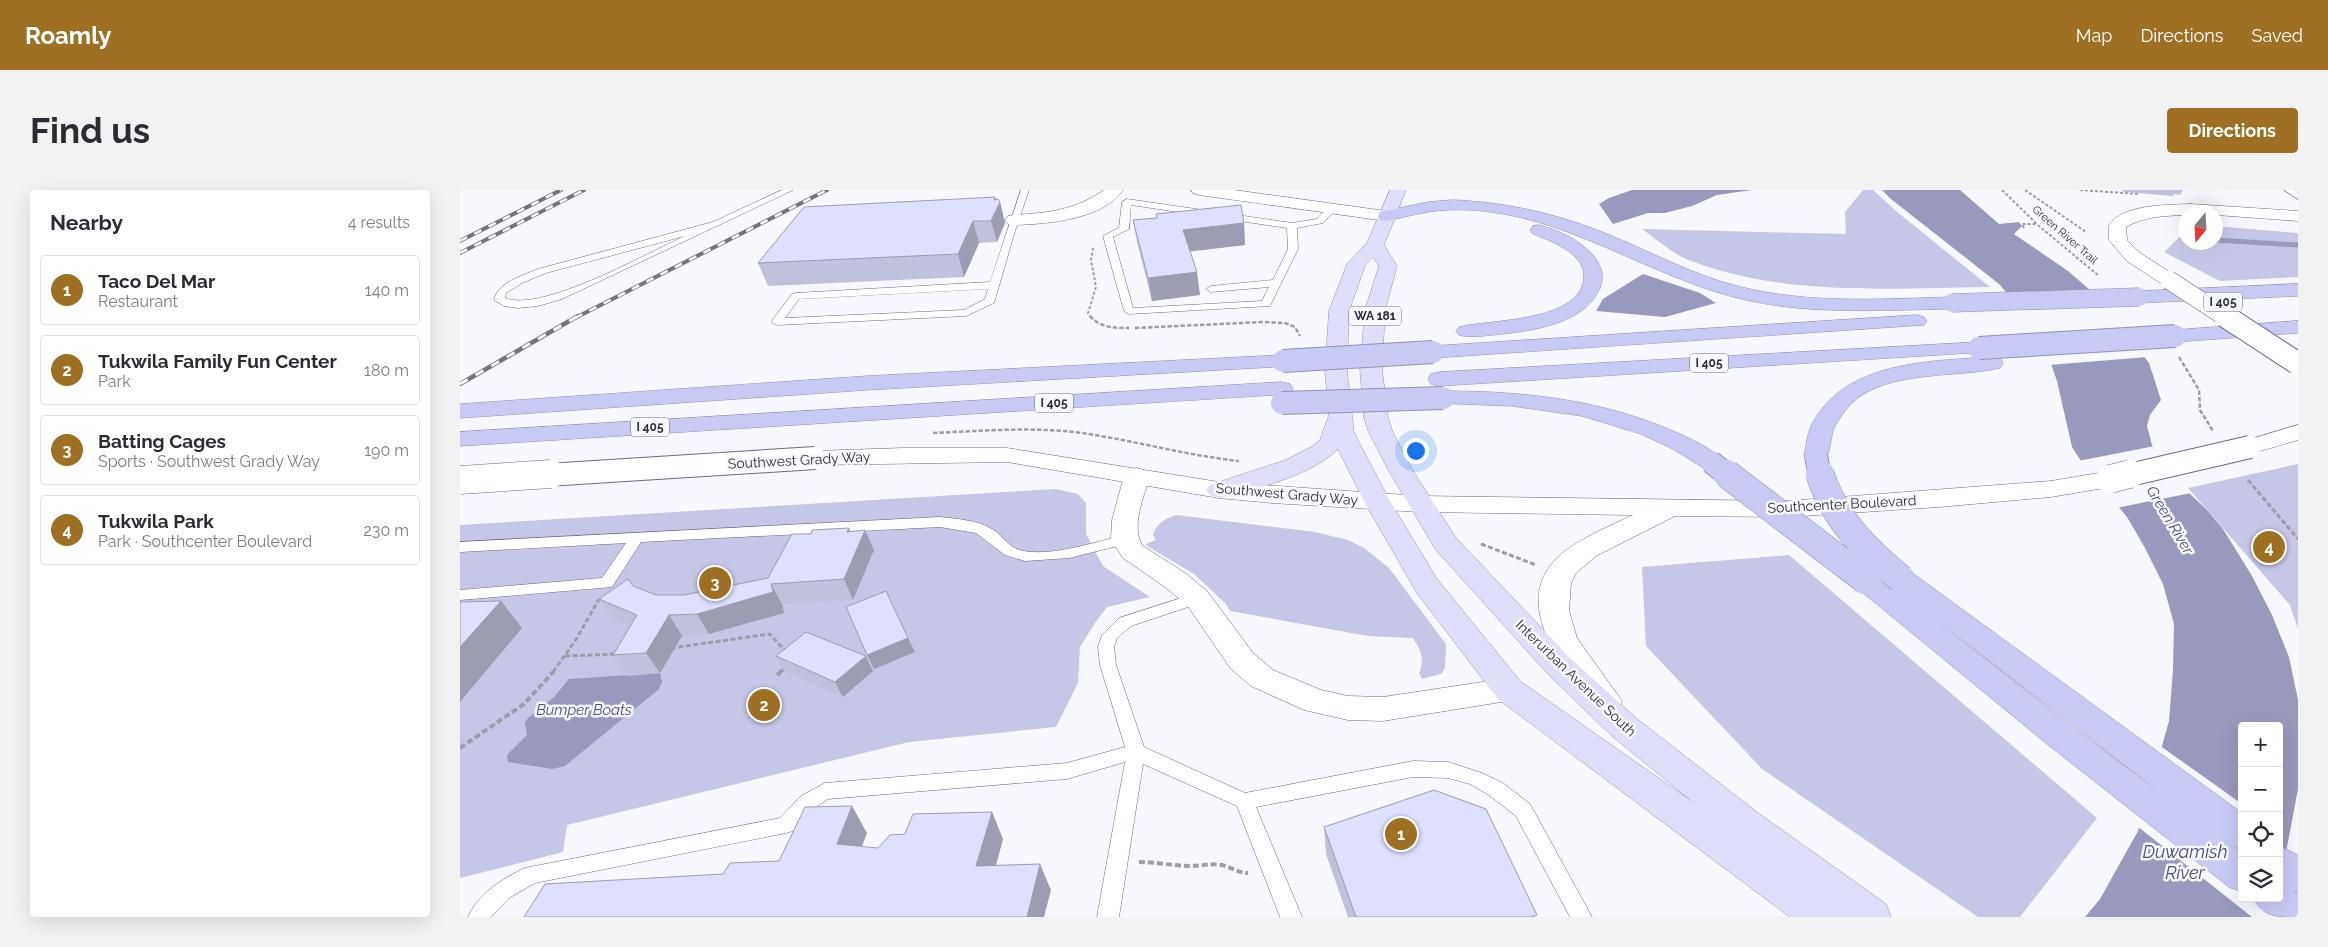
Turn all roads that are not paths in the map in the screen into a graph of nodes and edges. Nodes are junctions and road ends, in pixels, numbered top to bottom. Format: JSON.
{"nodes":[{"id":1,"x":789,"y":190,"type":"edge"},
{"id":2,"x":1025,"y":190,"type":"edge"},
{"id":3,"x":1115,"y":190,"type":"edge"},
{"id":4,"x":1199,"y":190,"type":"edge"},
{"id":5,"x":1398,"y":190,"type":"edge"},
{"id":6,"x":2288,"y":190,"type":"edge"},
{"id":7,"x":1425,"y":192,"type":"dead end"},
{"id":8,"x":2240,"y":195,"type":"dead end"},
{"id":9,"x":2298,"y":196,"type":"edge"},
{"id":10,"x":1453,"y":205,"type":"junction"},
{"id":11,"x":1332,"y":208,"type":"junction"},
{"id":12,"x":2258,"y":213,"type":"junction"},
{"id":13,"x":1386,"y":216,"type":"junction"},
{"id":14,"x":2298,"y":216,"type":"edge"},
{"id":15,"x":1014,"y":220,"type":"junction"},
{"id":16,"x":713,"y":226,"type":"junction"},
{"id":17,"x":1292,"y":226,"type":"junction"},
{"id":18,"x":1375,"y":245,"type":"junction"},
{"id":19,"x":994,"y":284,"type":"junction"},
{"id":20,"x":1276,"y":284,"type":"junction"},
{"id":21,"x":1211,"y":289,"type":"dead end"},
{"id":22,"x":2298,"y":290,"type":"edge"},
{"id":23,"x":2298,"y":298,"type":"edge"},
{"id":24,"x":2143,"y":302,"type":"junction"},
{"id":25,"x":1957,"y":311,"type":"junction"},
{"id":26,"x":2298,"y":327,"type":"edge"},
{"id":27,"x":2298,"y":332,"type":"edge"},
{"id":28,"x":1432,"y":342,"type":"junction"},
{"id":29,"x":2179,"y":346,"type":"junction"},
{"id":30,"x":1986,"y":355,"type":"junction"},
{"id":31,"x":2297,"y":363,"type":"edge"},
{"id":32,"x":1441,"y":388,"type":"junction"},
{"id":33,"x":460,"y":411,"type":"edge"},
{"id":34,"x":1339,"y":417,"type":"junction"},
{"id":35,"x":2298,"y":432,"type":"edge"},
{"id":36,"x":467,"y":438,"type":"edge"},
{"id":37,"x":1137,"y":476,"type":"junction"},
{"id":38,"x":460,"y":480,"type":"edge"},
{"id":39,"x":1219,"y":490,"type":"junction"},
{"id":40,"x":1378,"y":503,"type":"junction"},
{"id":41,"x":1420,"y":504,"type":"junction"},
{"id":42,"x":1671,"y":508,"type":"junction"},
{"id":43,"x":637,"y":537,"type":"junction"},
{"id":44,"x":1124,"y":540,"type":"junction"},
{"id":45,"x":460,"y":547,"type":"edge"},
{"id":46,"x":460,"y":595,"type":"edge"},
{"id":47,"x":1196,"y":598,"type":"junction"},
{"id":48,"x":1508,"y":690,"type":"junction"},
{"id":49,"x":2064,"y":720,"type":"junction"},
{"id":50,"x":1624,"y":727,"type":"junction"},
{"id":51,"x":1136,"y":752,"type":"junction"},
{"id":52,"x":1244,"y":801,"type":"junction"},
{"id":53,"x":2238,"y":831,"type":"edge"},
{"id":54,"x":2283,"y":865,"type":"edge"},
{"id":55,"x":2238,"y":872,"type":"edge"},
{"id":56,"x":2298,"y":876,"type":"edge"},
{"id":57,"x":2277,"y":902,"type":"edge"},
{"id":58,"x":479,"y":917,"type":"edge"},
{"id":59,"x":1108,"y":917,"type":"edge"},
{"id":60,"x":1291,"y":917,"type":"edge"},
{"id":61,"x":1582,"y":917,"type":"edge"},
{"id":62,"x":1821,"y":917,"type":"edge"},
{"id":63,"x":1872,"y":917,"type":"edge"},
{"id":64,"x":2296,"y":917,"type":"edge"}],
"edges":[{"from":1,"to":16,"type":"lane"},
{"from":2,"to":15,"type":"lane"},
{"from":3,"to":15,"type":"main road"},
{"from":4,"to":11,"type":"main road"},
{"from":5,"to":13,"type":"main road","number":"WA 181"},
{"from":6,"to":9,"type":"lane"},
{"from":7,"to":10,"type":"highway"},
{"from":8,"to":12,"type":"main road"},
{"from":10,"to":13,"type":"highway"},
{"from":10,"to":25,"type":"highway"},
{"from":11,"to":13,"type":"main road"},
{"from":11,"to":17,"type":"lane"},
{"from":12,"to":14,"type":"main road"},
{"from":12,"to":31,"type":"main road","bridge":true},
{"from":13,"to":18,"type":"main road","number":"WA 181"},
{"from":13,"to":28,"type":"highway"},
{"from":15,"to":19,"type":"lane"},
{"from":16,"to":16,"type":"lane"},
{"from":17,"to":20,"type":"lane"},
{"from":17,"to":20,"type":"lane"},
{"from":18,"to":34,"type":"main road","number":"WA 181"},
{"from":18,"to":41,"type":"main road","name":"Interurban Avenue South","number":"WA 181"},
{"from":19,"to":19,"type":"lane"},
{"from":20,"to":21,"type":"lane"},
{"from":22,"to":24,"type":"highway"},
{"from":23,"to":24,"type":"highway","number":"I 405"},
{"from":24,"to":25,"type":"highway","number":"I 405"},
{"from":25,"to":28,"type":"highway","number":"I 405"},
{"from":26,"to":29,"type":"highway","number":"I 405"},
{"from":27,"to":29,"type":"highway"},
{"from":28,"to":33,"type":"highway","number":"I 405","bridge":true},
{"from":29,"to":30,"type":"highway"},
{"from":30,"to":32,"type":"highway","number":"I 405"},
{"from":30,"to":49,"type":"highway","bridge":true},
{"from":32,"to":36,"type":"highway","number":"I 405","bridge":true},
{"from":32,"to":49,"type":"highway","bridge":true},
{"from":34,"to":39,"type":"main road"},
{"from":34,"to":40,"type":"main road"},
{"from":35,"to":42,"type":"main road","name":"Southcenter Boulevard","bridge":true},
{"from":37,"to":38,"type":"main road","name":"Southwest Grady Way","bridge":true},
{"from":37,"to":39,"type":"main road","name":"Southwest Grady Way"},
{"from":37,"to":44,"type":"main road"},
{"from":39,"to":40,"type":"main road","name":"Southwest Grady Way"},
{"from":40,"to":41,"type":"main road","name":"Southcenter Boulevard"},
{"from":40,"to":48,"type":"main road"},
{"from":41,"to":42,"type":"main road","name":"Southcenter Boulevard"},
{"from":41,"to":50,"type":"main road","name":"Interurban Avenue South"},
{"from":42,"to":50,"type":"main road"},
{"from":43,"to":44,"type":"lane"},
{"from":43,"to":45,"type":"lane"},
{"from":43,"to":46,"type":"lane"},
{"from":44,"to":47,"type":"main road"},
{"from":47,"to":48,"type":"main road"},
{"from":47,"to":51,"type":"lane"},
{"from":48,"to":62,"type":"main road"},
{"from":49,"to":53,"type":"highway"},
{"from":49,"to":55,"type":"highway"},
{"from":50,"to":63,"type":"main road","name":"Interurban Avenue South"},
{"from":51,"to":52,"type":"lane"},
{"from":51,"to":58,"type":"lane"},
{"from":51,"to":59,"type":"lane"},
{"from":52,"to":60,"type":"lane"},
{"from":52,"to":61,"type":"lane"},
{"from":54,"to":56,"type":"highway"},
{"from":57,"to":64,"type":"highway"}]}
